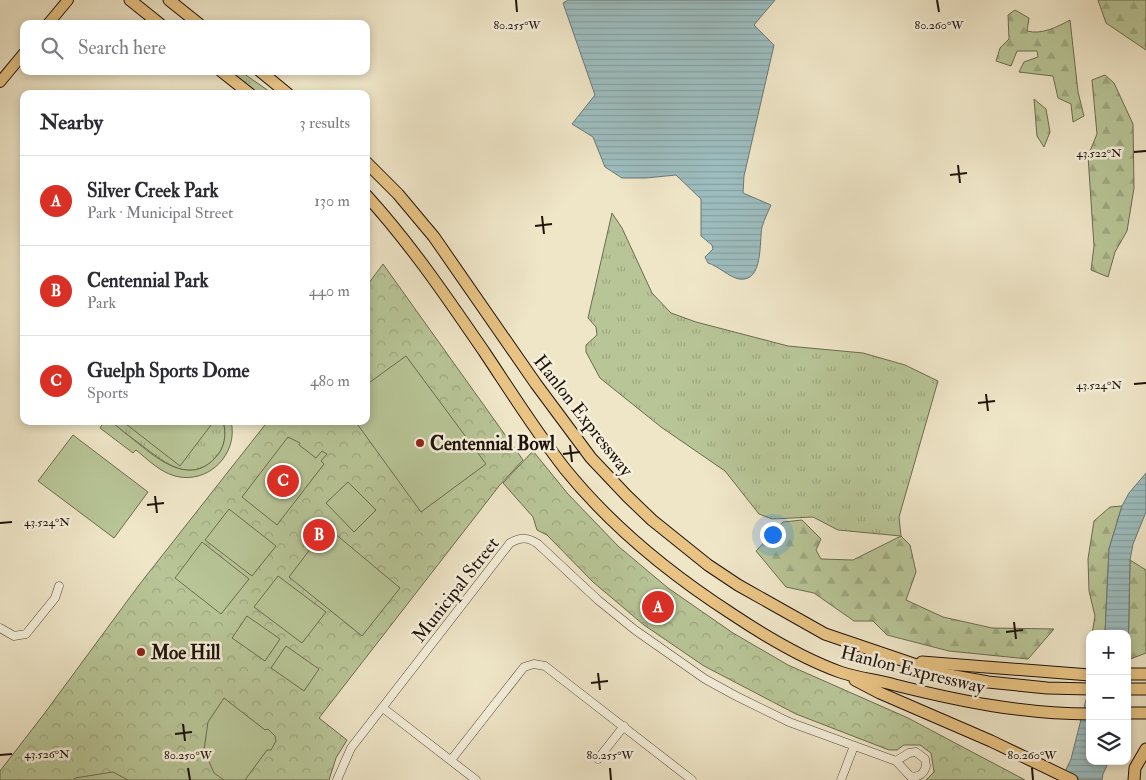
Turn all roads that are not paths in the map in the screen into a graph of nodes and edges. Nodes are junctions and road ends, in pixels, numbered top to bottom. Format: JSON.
{"nodes":[{"id":1,"x":68,"y":0,"type":"edge"},
{"id":2,"x":130,"y":0,"type":"edge"},
{"id":3,"x":169,"y":0,"type":"edge"},
{"id":4,"x":51,"y":20,"type":"edge"},
{"id":5,"x":155,"y":20,"type":"edge"},
{"id":6,"x":194,"y":20,"type":"edge"},
{"id":7,"x":20,"y":58,"type":"edge"},
{"id":8,"x":226,"y":75,"type":"edge"},
{"id":9,"x":265,"y":75,"type":"edge"},
{"id":10,"x":0,"y":82,"type":"edge"},
{"id":11,"x":245,"y":90,"type":"edge"},
{"id":12,"x":283,"y":90,"type":"edge"},
{"id":13,"x":370,"y":166,"type":"edge"},
{"id":14,"x":370,"y":199,"type":"edge"},
{"id":15,"x":59,"y":586,"type":"dead end"},
{"id":16,"x":0,"y":628,"type":"edge"},
{"id":17,"x":906,"y":661,"type":"junction"},
{"id":18,"x":840,"y":672,"type":"junction"},
{"id":19,"x":1131,"y":674,"type":"edge"},
{"id":20,"x":1144,"y":674,"type":"edge"},
{"id":21,"x":1086,"y":675,"type":"edge"},
{"id":22,"x":1086,"y":689,"type":"edge"},
{"id":23,"x":383,"y":708,"type":"junction"},
{"id":24,"x":1086,"y":714,"type":"edge"},
{"id":25,"x":624,"y":726,"type":"junction"},
{"id":26,"x":854,"y":746,"type":"junction"},
{"id":27,"x":1146,"y":750,"type":"edge"},
{"id":28,"x":598,"y":758,"type":"dead end"},
{"id":29,"x":451,"y":760,"type":"junction"},
{"id":30,"x":896,"y":762,"type":"dead end"},
{"id":31,"x":338,"y":780,"type":"edge"},
{"id":32,"x":476,"y":780,"type":"edge"},
{"id":33,"x":692,"y":780,"type":"edge"},
{"id":34,"x":841,"y":780,"type":"edge"},
{"id":35,"x":1072,"y":780,"type":"edge"},
{"id":36,"x":1134,"y":780,"type":"edge"}],
"edges":[{"from":1,"to":4,"type":"main road"},
{"from":2,"to":5,"type":"highway"},
{"from":3,"to":6,"type":"highway"},
{"from":7,"to":10,"type":"main road"},
{"from":8,"to":11,"type":"highway"},
{"from":9,"to":12,"type":"highway"},
{"from":13,"to":17,"type":"highway","name":"Hanlon Expressway"},
{"from":14,"to":18,"type":"highway","name":"Hanlon Expressway"},
{"from":15,"to":16,"type":"street"},
{"from":17,"to":21,"type":"highway"},
{"from":17,"to":22,"type":"highway","name":"Hanlon Expressway"},
{"from":18,"to":24,"type":"highway","name":"Hanlon Expressway"},
{"from":18,"to":35,"type":"highway"},
{"from":19,"to":20,"type":"highway"},
{"from":23,"to":26,"type":"street","name":"Municipal Street"},
{"from":23,"to":29,"type":"street"},
{"from":23,"to":31,"type":"street","name":"Municipal Street"},
{"from":25,"to":28,"type":"street"},
{"from":25,"to":29,"type":"street"},
{"from":25,"to":33,"type":"street"},
{"from":26,"to":30,"type":"street","name":"Municipal Street"},
{"from":26,"to":34,"type":"street"},
{"from":27,"to":36,"type":"highway"},
{"from":29,"to":32,"type":"street"}]}
